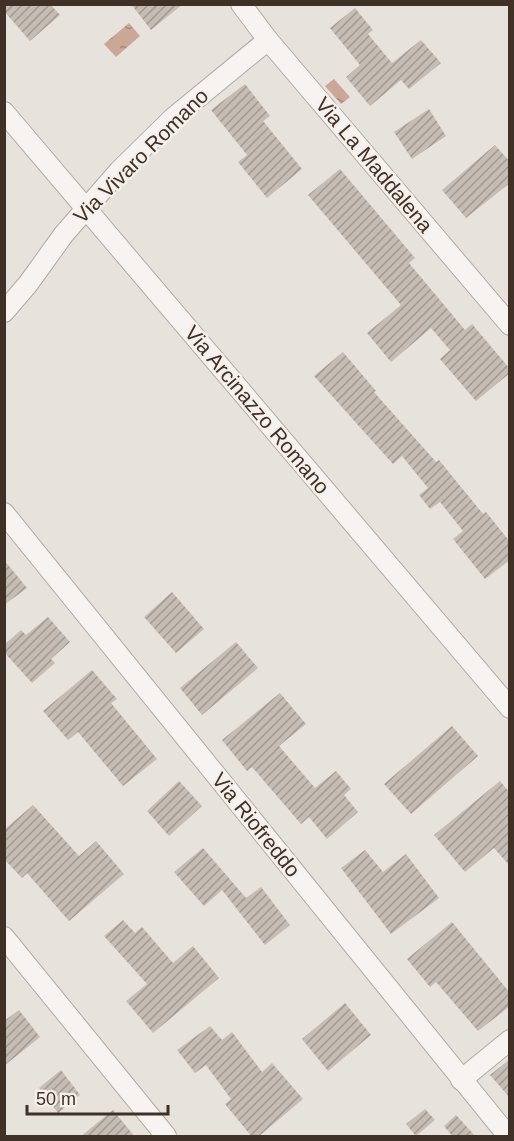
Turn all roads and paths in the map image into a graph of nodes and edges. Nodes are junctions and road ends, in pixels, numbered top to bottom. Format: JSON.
{"nodes":[{"id":1,"x":241,"y":4,"type":"edge"},
{"id":2,"x":268,"y":40,"type":"junction"},
{"id":3,"x":4,"y":112,"type":"edge"},
{"id":4,"x":85,"y":208,"type":"junction"},
{"id":5,"x":4,"y":312,"type":"edge"},
{"id":6,"x":510,"y":325,"type":"edge"},
{"id":7,"x":4,"y":513,"type":"edge"},
{"id":8,"x":510,"y":708,"type":"edge"},
{"id":9,"x":4,"y":937,"type":"edge"},
{"id":10,"x":510,"y":1040,"type":"edge"},
{"id":11,"x":461,"y":1080,"type":"junction"},
{"id":12,"x":506,"y":1136,"type":"edge"},
{"id":13,"x":166,"y":1137,"type":"edge"}],
"edges":[{"from":1,"to":2,"type":"street","name":"Via La Maddalena"},
{"from":2,"to":4,"type":"street","name":"Via Vivaro Romano"},
{"from":2,"to":6,"type":"street","name":"Via La Maddalena"},
{"from":3,"to":4,"type":"street","name":"Via Arcinazzo Romano"},
{"from":4,"to":5,"type":"street","name":"Via Vivaro Romano"},
{"from":4,"to":8,"type":"street","name":"Via Arcinazzo Romano"},
{"from":7,"to":11,"type":"street","name":"Via Riofreddo"},
{"from":9,"to":13,"type":"street"},
{"from":10,"to":11,"type":"street"},
{"from":11,"to":12,"type":"street","name":"Via Riofreddo"}]}
